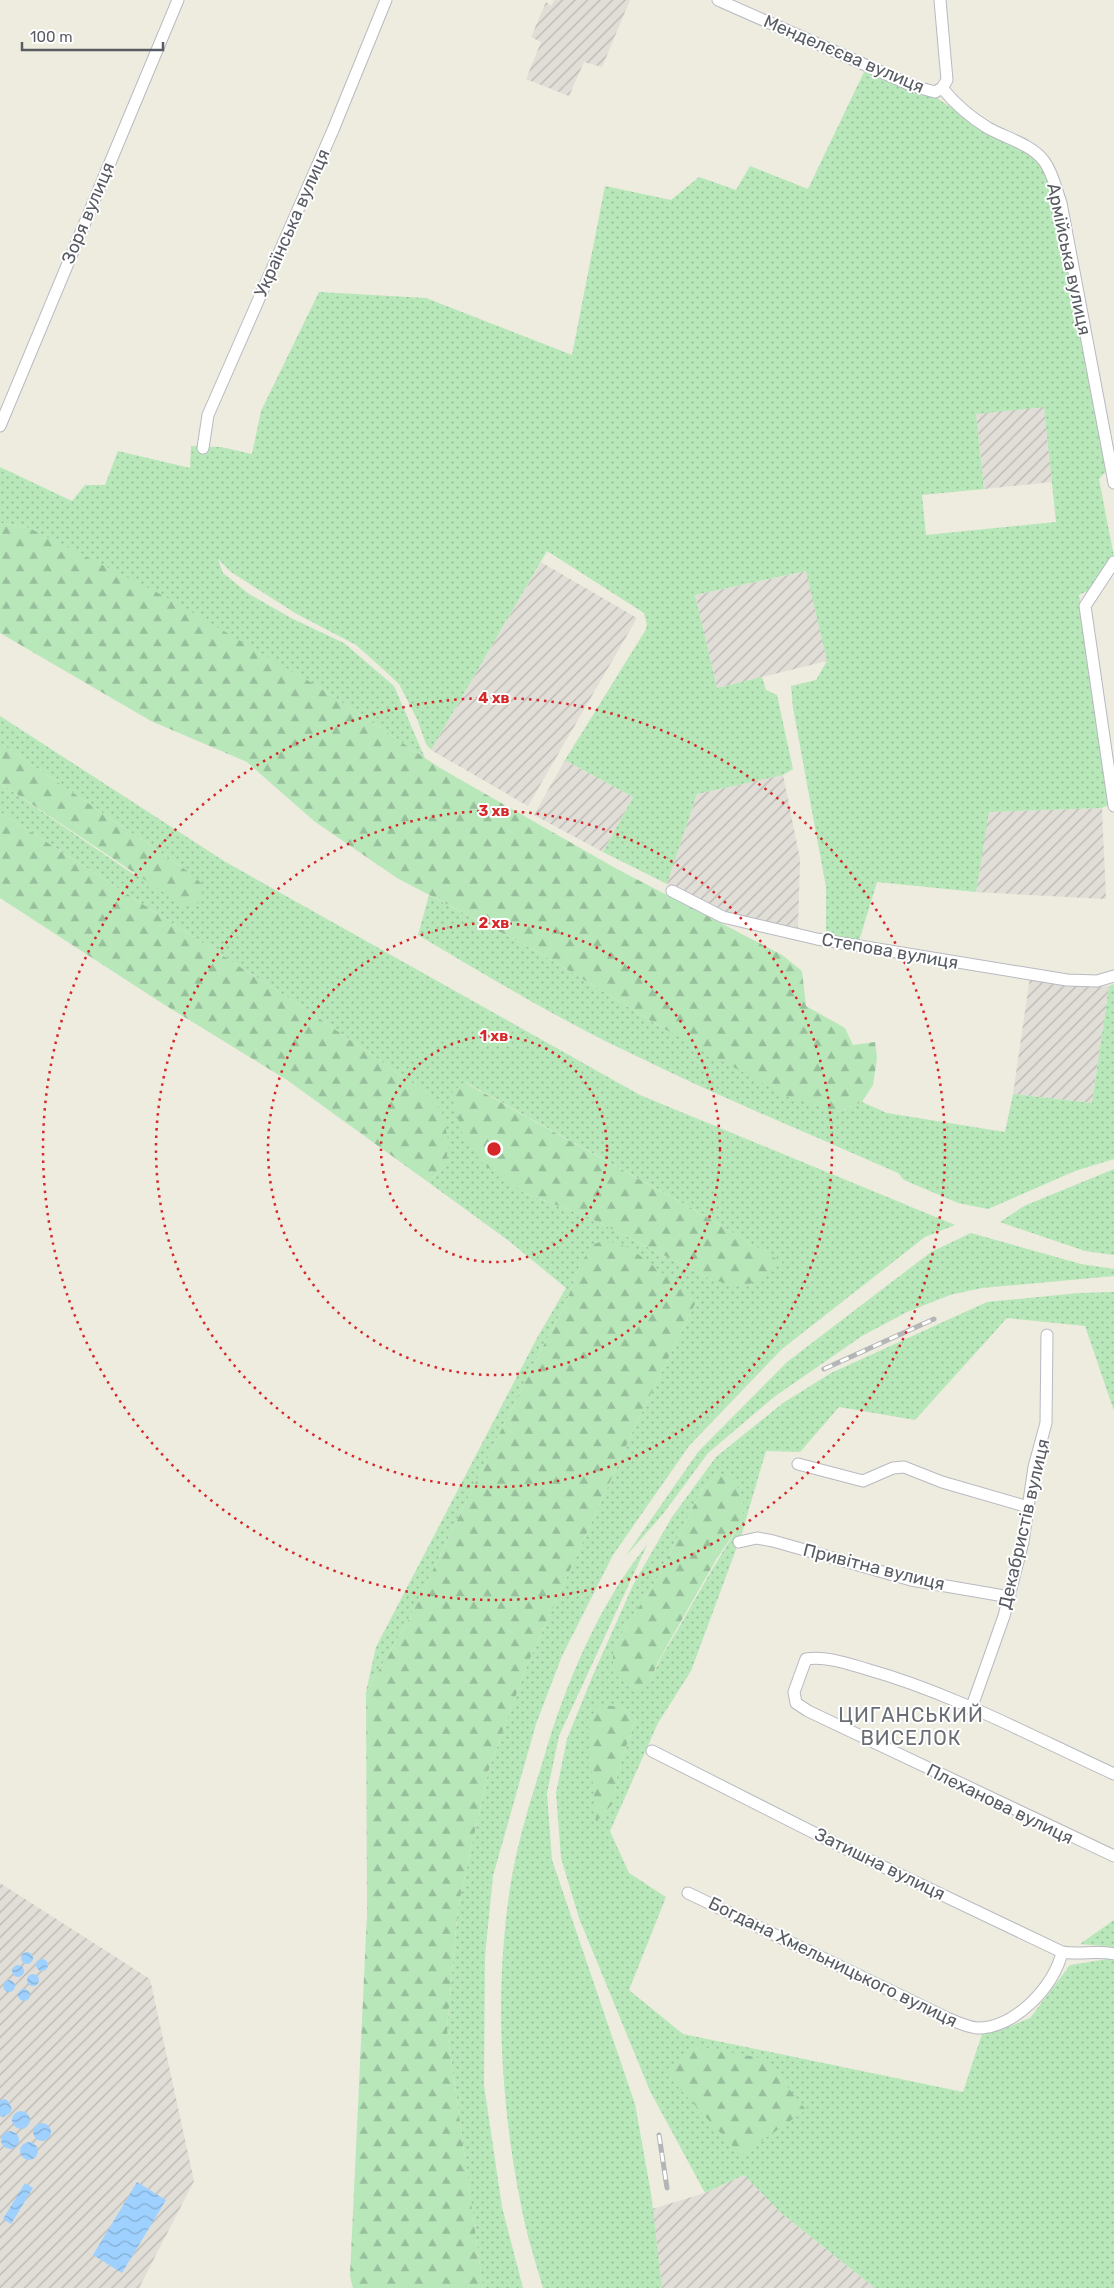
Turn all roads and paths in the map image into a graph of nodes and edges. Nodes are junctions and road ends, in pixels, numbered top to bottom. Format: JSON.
{"nodes":[{"id":1,"x":178,"y":0,"type":"edge"},
{"id":2,"x":386,"y":0,"type":"edge"},
{"id":3,"x":718,"y":0,"type":"edge"},
{"id":4,"x":940,"y":0,"type":"edge"},
{"id":5,"x":942,"y":88,"type":"junction"},
{"id":6,"x":0,"y":426,"type":"edge"},
{"id":7,"x":203,"y":448,"type":"dead end"},
{"id":8,"x":1114,"y":482,"type":"edge"},
{"id":9,"x":1114,"y":562,"type":"edge"},
{"id":10,"x":1114,"y":806,"type":"edge"},
{"id":11,"x":672,"y":891,"type":"dead end"},
{"id":12,"x":1114,"y":976,"type":"edge"},
{"id":13,"x":1046,"y":1334,"type":"dead end"},
{"id":14,"x":798,"y":1464,"type":"dead end"},
{"id":15,"x":1028,"y":1507,"type":"junction"},
{"id":16,"x":739,"y":1542,"type":"dead end"},
{"id":17,"x":1010,"y":1597,"type":"junction"},
{"id":18,"x":971,"y":1709,"type":"junction"},
{"id":19,"x":652,"y":1751,"type":"dead end"},
{"id":20,"x":1114,"y":1774,"type":"edge"},
{"id":21,"x":1114,"y":1856,"type":"edge"},
{"id":22,"x":688,"y":1893,"type":"dead end"},
{"id":23,"x":1062,"y":1952,"type":"junction"},
{"id":24,"x":1114,"y":1954,"type":"edge"}],
"edges":[{"from":1,"to":6,"type":"street","name":"Зоря вулиця"},
{"from":2,"to":7,"type":"street","name":"Українська вулиця"},
{"from":3,"to":5,"type":"street","name":"Менделєєва вулиця"},
{"from":4,"to":5,"type":"street"},
{"from":5,"to":8,"type":"street","name":"Армійська вулиця"},
{"from":9,"to":10,"type":"street"},
{"from":11,"to":12,"type":"street","name":"Степова вулиця"},
{"from":13,"to":15,"type":"street","name":"Декабристів вулиця"},
{"from":14,"to":15,"type":"street"},
{"from":15,"to":17,"type":"street","name":"Декабристів вулиця"},
{"from":16,"to":17,"type":"street","name":"Привітна вулиця"},
{"from":17,"to":18,"type":"street","name":"Декабристів вулиця"},
{"from":18,"to":20,"type":"street"},
{"from":18,"to":21,"type":"street","name":"Плеханова вулиця"},
{"from":19,"to":23,"type":"street","name":"Затишна вулиця"},
{"from":22,"to":23,"type":"street","name":"Богдана Хмельницького вулиця"},
{"from":23,"to":24,"type":"street","name":"Затишна вулиця"}]}
